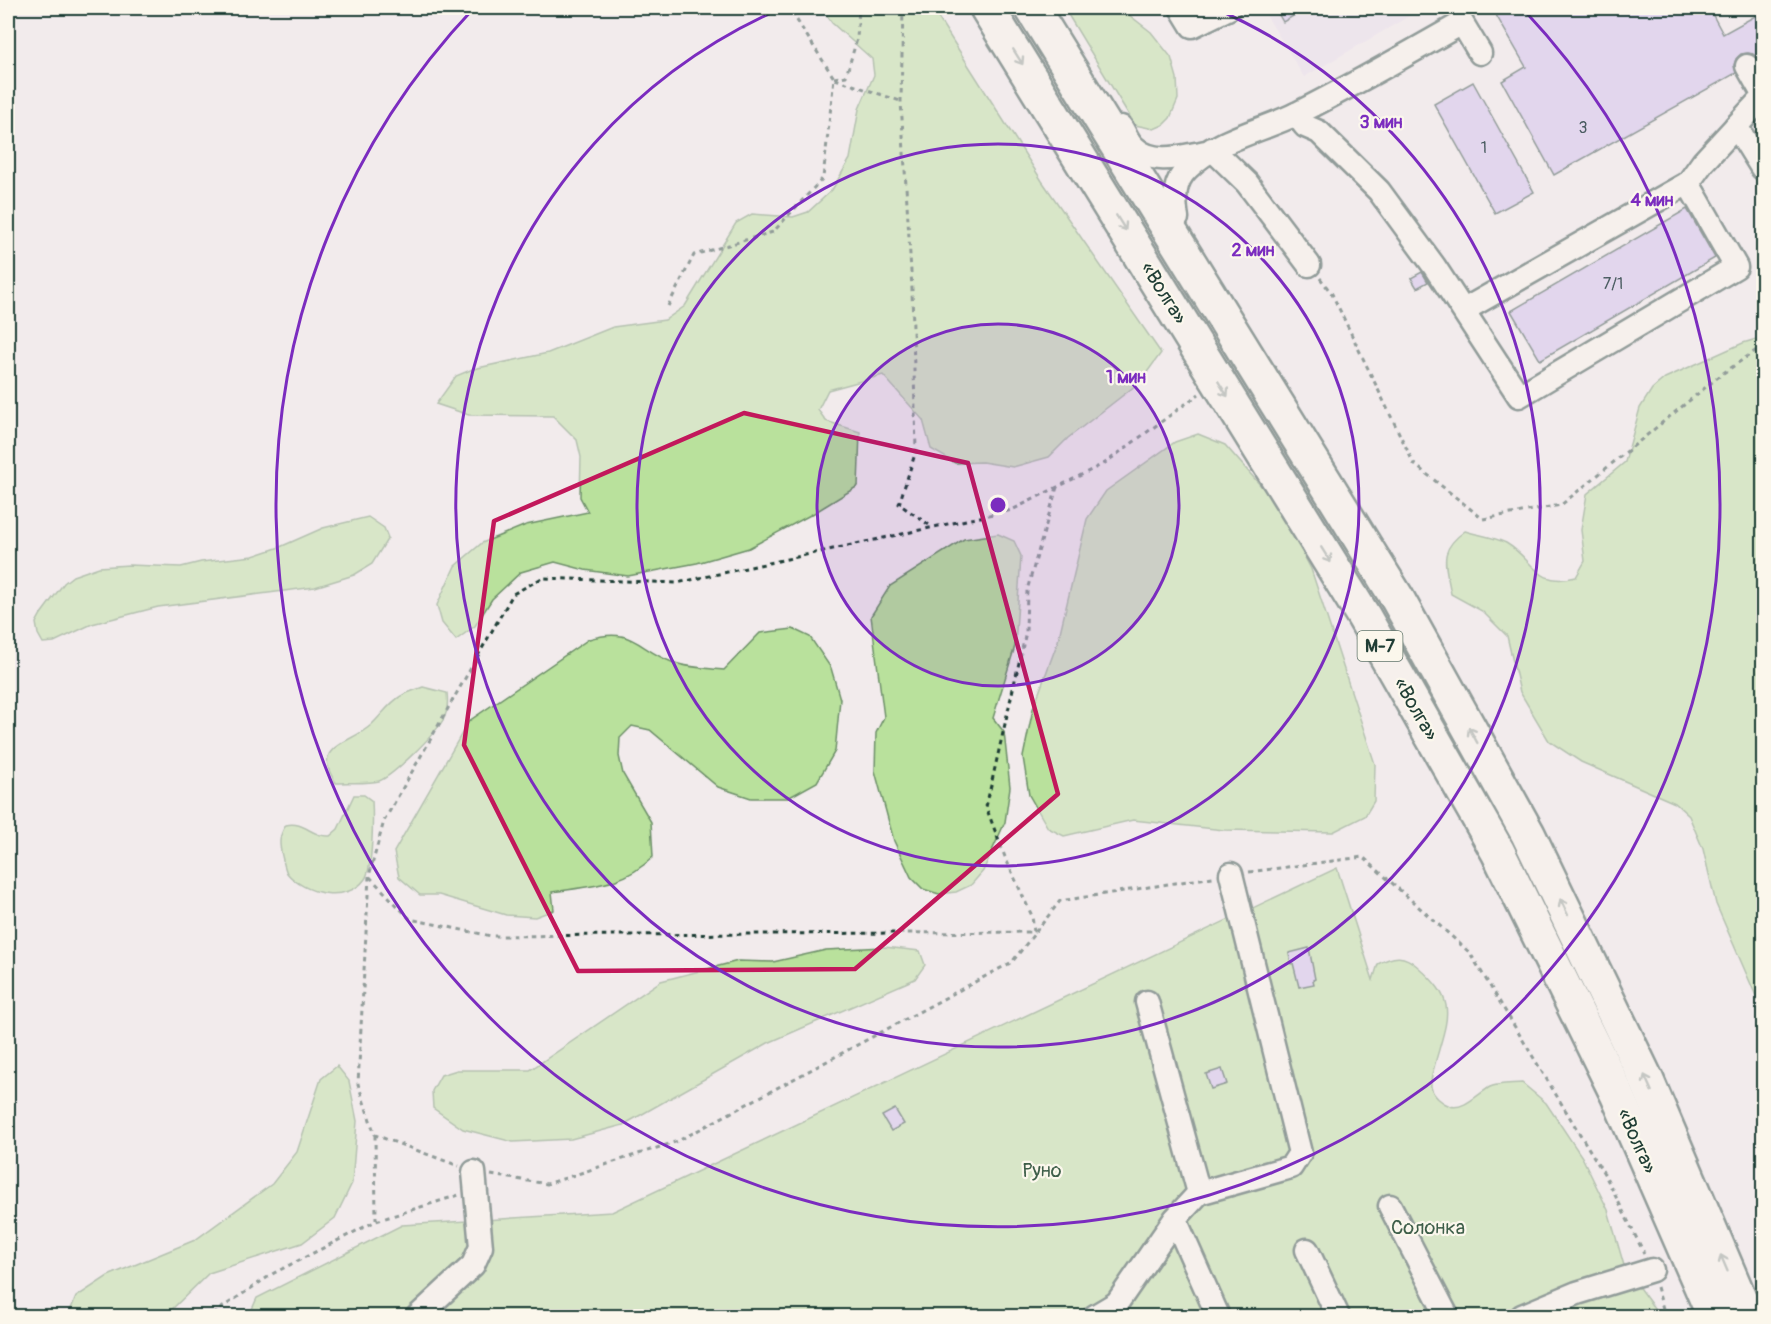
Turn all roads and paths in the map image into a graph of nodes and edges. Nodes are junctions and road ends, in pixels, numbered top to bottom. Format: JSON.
{"nodes":[{"id":1,"x":789,"y":8,"type":"edge"},
{"id":2,"x":859,"y":8,"type":"edge"},
{"id":3,"x":903,"y":8,"type":"edge"},
{"id":4,"x":987,"y":8,"type":"edge"},
{"id":5,"x":1032,"y":8,"type":"edge"},
{"id":6,"x":1229,"y":8,"type":"edge"},
{"id":7,"x":1462,"y":15,"type":"edge"},
{"id":8,"x":1186,"y":17,"type":"edge"},
{"id":9,"x":1480,"y":53,"type":"dead end"},
{"id":10,"x":1747,"y":66,"type":"dead end"},
{"id":11,"x":834,"y":78,"type":"junction"},
{"id":12,"x":1077,"y":80,"type":"junction"},
{"id":13,"x":901,"y":101,"type":"junction"},
{"id":14,"x":1296,"y":114,"type":"junction"},
{"id":15,"x":1736,"y":126,"type":"junction"},
{"id":16,"x":1134,"y":147,"type":"junction"},
{"id":17,"x":1210,"y":151,"type":"junction"},
{"id":18,"x":1762,"y":168,"type":"edge"},
{"id":19,"x":1688,"y":183,"type":"junction"},
{"id":20,"x":1178,"y":218,"type":"junction"},
{"id":21,"x":1309,"y":265,"type":"joint"},
{"id":22,"x":668,"y":306,"type":"dead end"},
{"id":23,"x":1216,"y":306,"type":"junction"},
{"id":24,"x":1464,"y":310,"type":"junction"},
{"id":25,"x":1764,"y":345,"type":"edge"},
{"id":26,"x":1218,"y":381,"type":"junction"},
{"id":27,"x":1057,"y":487,"type":"junction"},
{"id":28,"x":932,"y":527,"type":"junction"},
{"id":29,"x":1231,"y":874,"type":"junction"},
{"id":30,"x":369,"y":876,"type":"junction"},
{"id":31,"x":1034,"y":932,"type":"junction"},
{"id":32,"x":1147,"y":1002,"type":"dead end"},
{"id":33,"x":375,"y":1135,"type":"junction"},
{"id":34,"x":475,"y":1181,"type":"junction"},
{"id":35,"x":1199,"y":1193,"type":"junction"},
{"id":36,"x":1390,"y":1206,"type":"dead end"},
{"id":37,"x":1175,"y":1219,"type":"junction"},
{"id":38,"x":376,"y":1221,"type":"junction"},
{"id":39,"x":1308,"y":1250,"type":"dead end"},
{"id":40,"x":1653,"y":1270,"type":"junction"},
{"id":41,"x":215,"y":1317,"type":"edge"},
{"id":42,"x":418,"y":1317,"type":"edge"},
{"id":43,"x":1095,"y":1317,"type":"edge"},
{"id":44,"x":1218,"y":1317,"type":"edge"},
{"id":45,"x":1338,"y":1317,"type":"edge"},
{"id":46,"x":1447,"y":1317,"type":"edge"},
{"id":47,"x":1522,"y":1317,"type":"edge"},
{"id":48,"x":1665,"y":1317,"type":"edge"},
{"id":49,"x":1714,"y":1317,"type":"edge"},
{"id":50,"x":1747,"y":1317,"type":"edge"}],
"edges":[{"from":1,"to":11,"type":"path"},
{"from":2,"to":11,"type":"path"},
{"from":3,"to":13,"type":"path"},
{"from":4,"to":26,"type":"highway","name":"«Волга»","number":"М-7","one_way":true},
{"from":5,"to":12,"type":"highway","name":"«Волга»","number":"М-7"},
{"from":6,"to":8,"type":"lane"},
{"from":7,"to":9,"type":"lane"},
{"from":7,"to":14,"type":"lane"},
{"from":10,"to":15,"type":"lane"},
{"from":11,"to":13,"type":"path"},
{"from":11,"to":22,"type":"path"},
{"from":12,"to":16,"type":"lane"},
{"from":12,"to":23,"type":"highway","name":"«Волга»","number":"М-7"},
{"from":13,"to":28,"type":"path"},
{"from":14,"to":17,"type":"lane"},
{"from":14,"to":24,"type":"lane"},
{"from":15,"to":18,"type":"lane"},
{"from":15,"to":19,"type":"lane"},
{"from":16,"to":17,"type":"lane"},
{"from":16,"to":20,"type":"lane"},
{"from":17,"to":20,"type":"lane"},
{"from":17,"to":21,"type":"lane"},
{"from":19,"to":24,"type":"lane"},
{"from":19,"to":24,"type":"lane"},
{"from":20,"to":23,"type":"lane"},
{"from":21,"to":25,"type":"path"},
{"from":50,"to":23,"type":"highway","name":"«Волга»","number":"М-7","one_way":true},
{"from":26,"to":27,"type":"path"},
{"from":26,"to":49,"type":"highway","name":"«Волга»","number":"М-7","one_way":true},
{"from":27,"to":28,"type":"path"},
{"from":27,"to":31,"type":"path"},
{"from":28,"to":30,"type":"path"},
{"from":29,"to":31,"type":"path"},
{"from":29,"to":35,"type":"lane"},
{"from":29,"to":40,"type":"path"},
{"from":30,"to":31,"type":"path"},
{"from":30,"to":33,"type":"path"},
{"from":31,"to":34,"type":"path"},
{"from":32,"to":35,"type":"lane"},
{"from":33,"to":34,"type":"path"},
{"from":33,"to":38,"type":"path"},
{"from":34,"to":38,"type":"path"},
{"from":34,"to":42,"type":"lane"},
{"from":35,"to":37,"type":"lane"},
{"from":36,"to":46,"type":"lane"},
{"from":37,"to":43,"type":"lane"},
{"from":37,"to":44,"type":"lane"},
{"from":38,"to":41,"type":"path"},
{"from":39,"to":45,"type":"lane"},
{"from":40,"to":47,"type":"lane"},
{"from":40,"to":48,"type":"path"}]}
